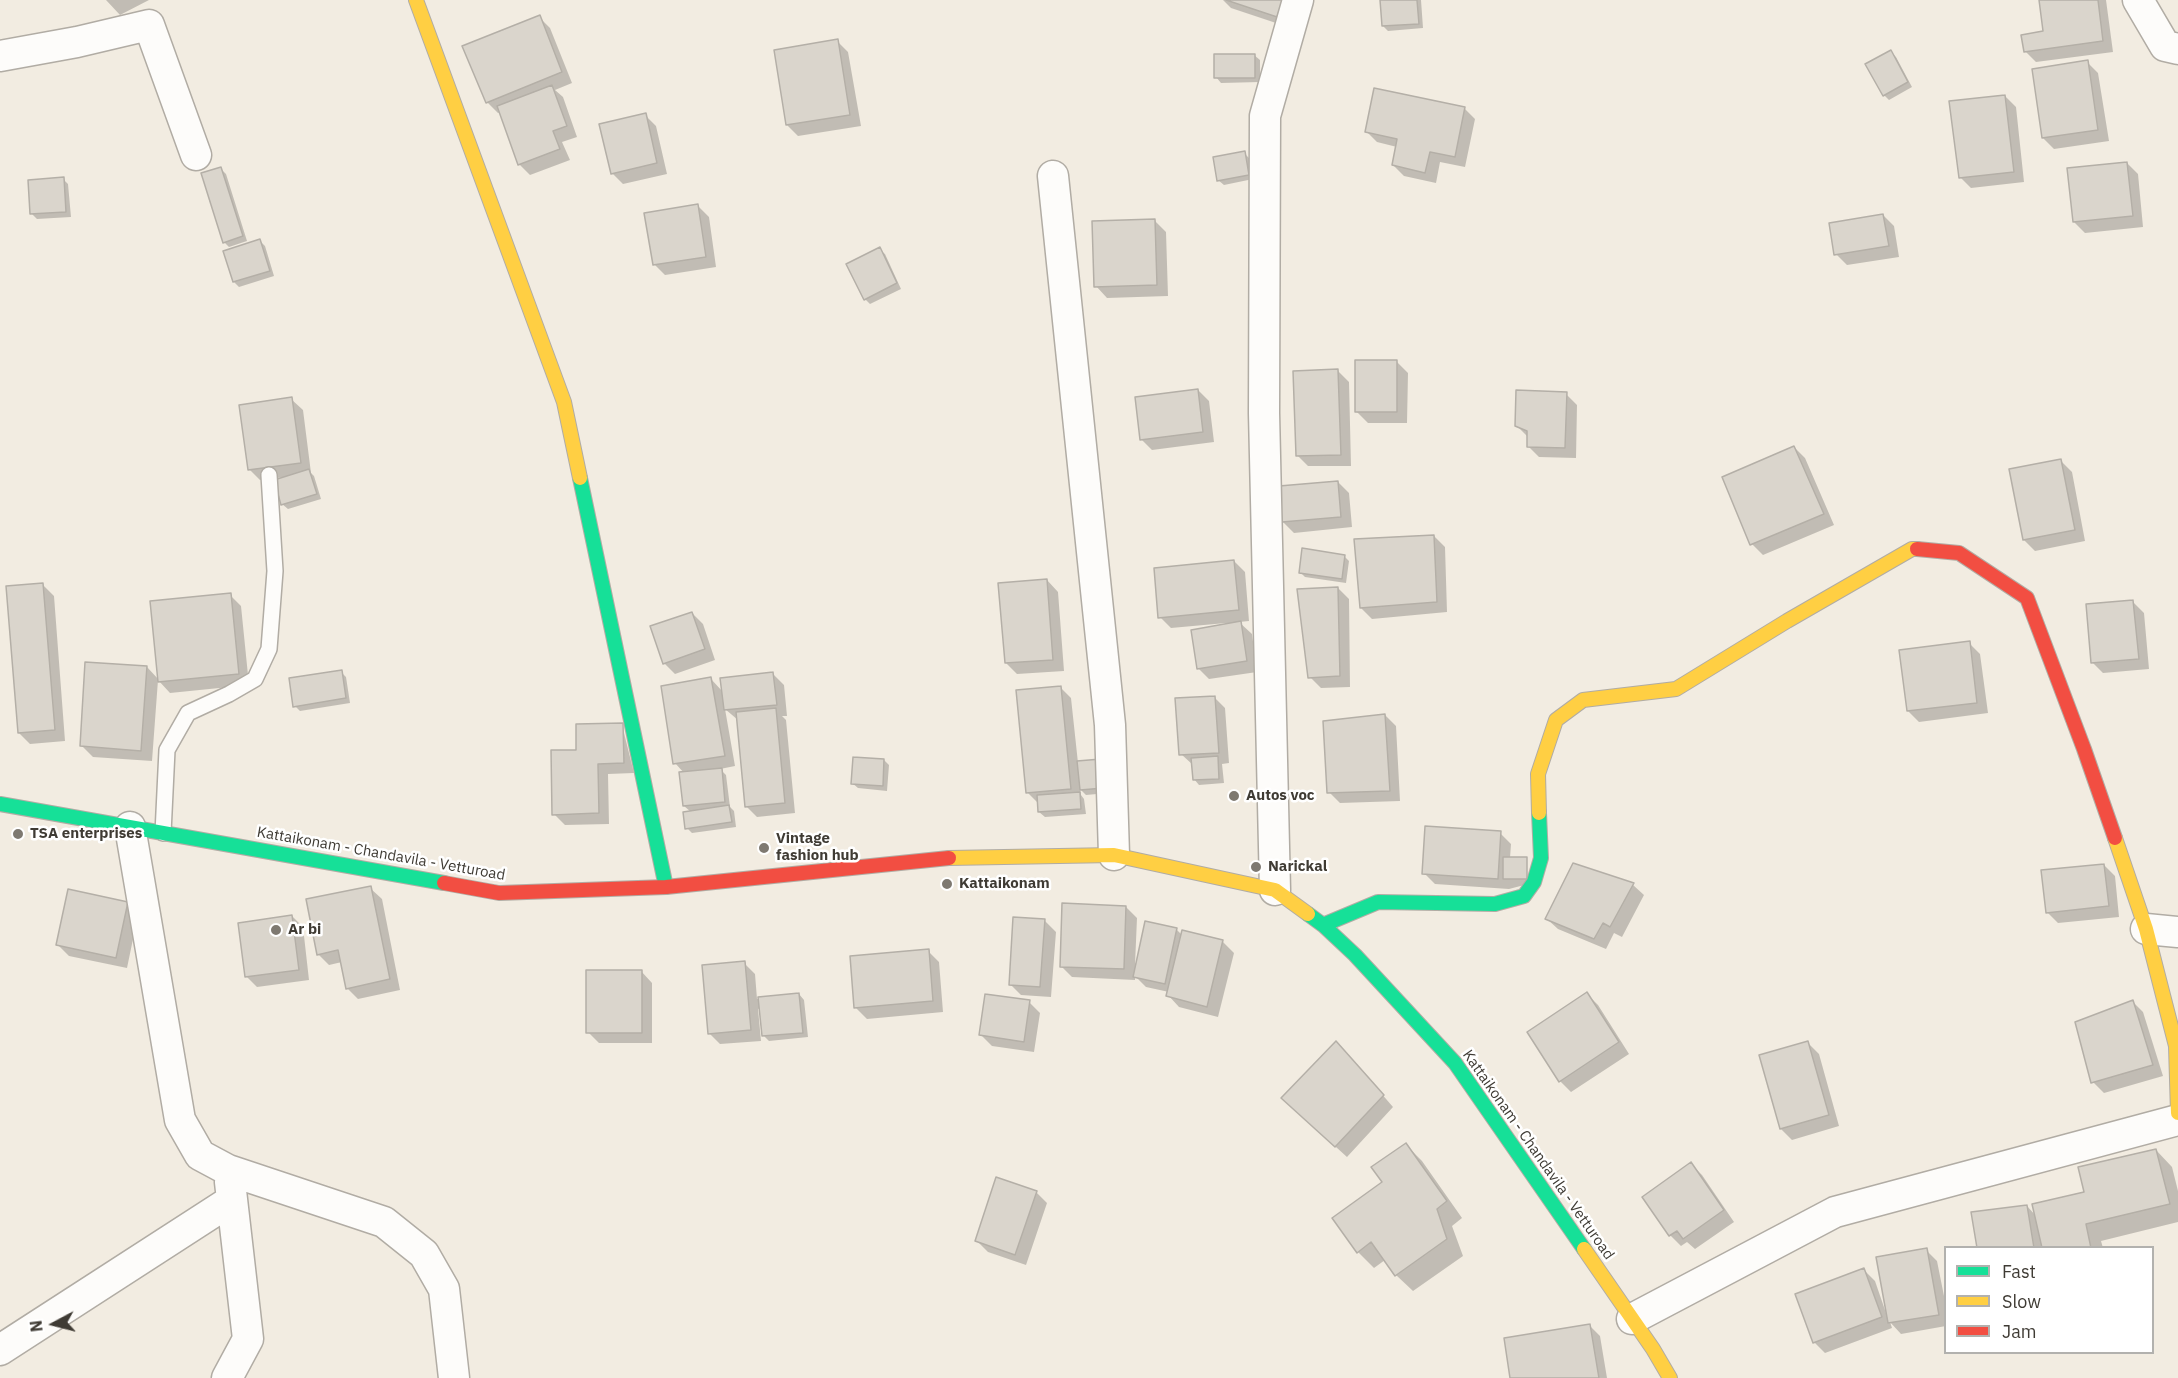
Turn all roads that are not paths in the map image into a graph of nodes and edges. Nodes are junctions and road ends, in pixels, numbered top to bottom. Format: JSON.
{"nodes":[{"id":1,"x":416,"y":0,"type":"edge"},
{"id":2,"x":1298,"y":0,"type":"edge"},
{"id":3,"x":2138,"y":0,"type":"edge"},
{"id":4,"x":2178,"y":49,"type":"edge"},
{"id":5,"x":0,"y":56,"type":"edge"},
{"id":6,"x":196,"y":155,"type":"dead end"},
{"id":7,"x":1053,"y":176,"type":"dead end"},
{"id":8,"x":269,"y":475,"type":"dead end"},
{"id":9,"x":0,"y":804,"type":"edge"},
{"id":10,"x":130,"y":827,"type":"junction"},
{"id":11,"x":163,"y":833,"type":"junction"},
{"id":12,"x":1114,"y":855,"type":"junction"},
{"id":13,"x":666,"y":887,"type":"junction"},
{"id":14,"x":1275,"y":890,"type":"junction"},
{"id":15,"x":1323,"y":925,"type":"junction"},
{"id":16,"x":2146,"y":929,"type":"junction"},
{"id":17,"x":2178,"y":932,"type":"edge"},
{"id":18,"x":2178,"y":1113,"type":"edge"},
{"id":19,"x":2178,"y":1120,"type":"edge"},
{"id":20,"x":228,"y":1170,"type":"junction"},
{"id":21,"x":232,"y":1200,"type":"junction"},
{"id":22,"x":1632,"y":1319,"type":"junction"},
{"id":23,"x":0,"y":1350,"type":"edge"},
{"id":24,"x":227,"y":1378,"type":"edge"},
{"id":25,"x":454,"y":1378,"type":"edge"},
{"id":26,"x":1670,"y":1378,"type":"edge"}],
"edges":[{"from":1,"to":13,"type":"street"},
{"from":2,"to":14,"type":"street"},
{"from":3,"to":4,"type":"street"},
{"from":5,"to":6,"type":"street"},
{"from":7,"to":12,"type":"street"},
{"from":8,"to":11,"type":"lane"},
{"from":9,"to":10,"type":"street","name":"Kattaikonam - Chandavila - Vetturoad"},
{"from":10,"to":11,"type":"street","name":"Kattaikonam - Chandavila - Vetturoad"},
{"from":10,"to":20,"type":"street"},
{"from":11,"to":13,"type":"street","name":"Kattaikonam - Chandavila - Vetturoad"},
{"from":12,"to":13,"type":"street","name":"Kattaikonam - Chandavila - Vetturoad"},
{"from":12,"to":14,"type":"street","name":"Kattaikonam - Chandavila - Vetturoad"},
{"from":14,"to":15,"type":"street","name":"Kattaikonam - Chandavila - Vetturoad"},
{"from":15,"to":16,"type":"street"},
{"from":15,"to":22,"type":"street","name":"Kattaikonam - Chandavila - Vetturoad"},
{"from":16,"to":17,"type":"street"},
{"from":16,"to":18,"type":"street"},
{"from":19,"to":22,"type":"street"},
{"from":20,"to":21,"type":"street"},
{"from":20,"to":25,"type":"street"},
{"from":21,"to":23,"type":"street"},
{"from":21,"to":24,"type":"street"},
{"from":22,"to":26,"type":"street","name":"Kattaikonam - Chandavila - Vetturoad"}]}
